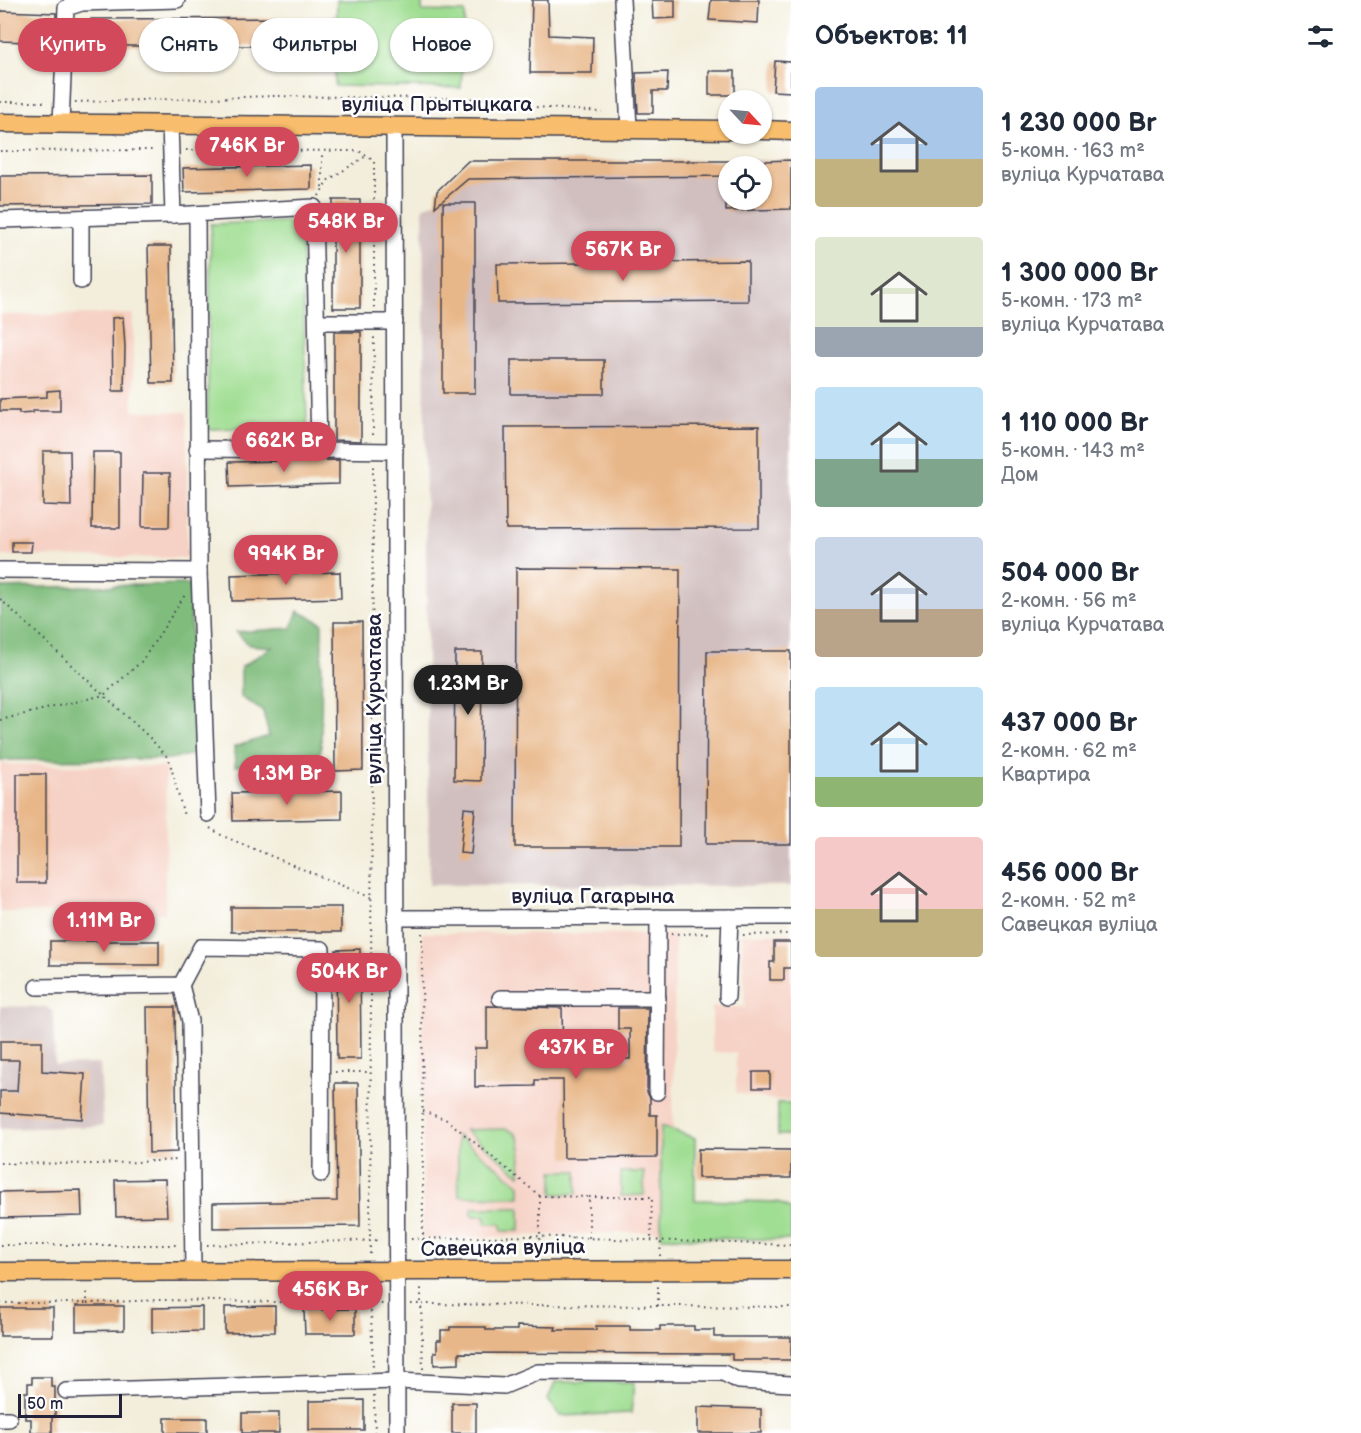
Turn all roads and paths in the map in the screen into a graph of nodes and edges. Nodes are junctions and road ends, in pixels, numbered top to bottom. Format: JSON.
{"nodes":[{"id":1,"x":177,"y":0,"type":"edge"},
{"id":2,"x":622,"y":0,"type":"edge"},
{"id":3,"x":62,"y":4,"type":"edge"},
{"id":4,"x":493,"y":99,"type":"dead end"},
{"id":5,"x":0,"y":102,"type":"edge"},
{"id":6,"x":62,"y":102,"type":"junction"},
{"id":7,"x":0,"y":123,"type":"edge"},
{"id":8,"x":61,"y":123,"type":"junction"},
{"id":9,"x":170,"y":124,"type":"junction"},
{"id":10,"x":394,"y":126,"type":"junction"},
{"id":11,"x":629,"y":128,"type":"junction"},
{"id":12,"x":718,"y":130,"type":"edge"},
{"id":13,"x":772,"y":130,"type":"edge"},
{"id":14,"x":791,"y":131,"type":"edge"},
{"id":15,"x":170,"y":150,"type":"junction"},
{"id":16,"x":0,"y":151,"type":"edge"},
{"id":17,"x":322,"y":151,"type":"junction"},
{"id":18,"x":366,"y":156,"type":"junction"},
{"id":19,"x":322,"y":190,"type":"junction"},
{"id":20,"x":314,"y":207,"type":"junction"},
{"id":21,"x":197,"y":214,"type":"junction"},
{"id":22,"x":173,"y":215,"type":"junction"},
{"id":23,"x":81,"y":218,"type":"junction"},
{"id":24,"x":0,"y":220,"type":"edge"},
{"id":25,"x":374,"y":232,"type":"junction"},
{"id":26,"x":360,"y":233,"type":"dead end"},
{"id":27,"x":81,"y":281,"type":"dead end"},
{"id":28,"x":317,"y":322,"type":"junction"},
{"id":29,"x":374,"y":322,"type":"junction"},
{"id":30,"x":394,"y":322,"type":"junction"},
{"id":31,"x":197,"y":450,"type":"junction"},
{"id":32,"x":319,"y":450,"type":"junction"},
{"id":33,"x":373,"y":451,"type":"junction"},
{"id":34,"x":394,"y":451,"type":"junction"},
{"id":35,"x":0,"y":570,"type":"edge"},
{"id":36,"x":199,"y":571,"type":"junction"},
{"id":37,"x":0,"y":599,"type":"edge"},
{"id":38,"x":104,"y":695,"type":"junction"},
{"id":39,"x":0,"y":720,"type":"edge"},
{"id":40,"x":184,"y":816,"type":"dead end"},
{"id":41,"x":208,"y":820,"type":"joint"},
{"id":42,"x":372,"y":898,"type":"junction"},
{"id":43,"x":658,"y":917,"type":"junction"},
{"id":44,"x":730,"y":917,"type":"junction"},
{"id":45,"x":791,"y":917,"type":"edge"},
{"id":46,"x":395,"y":918,"type":"junction"},
{"id":47,"x":422,"y":918,"type":"junction"},
{"id":48,"x":181,"y":985,"type":"junction"},
{"id":49,"x":37,"y":987,"type":"dead end"},
{"id":50,"x":727,"y":997,"type":"dead end"},
{"id":51,"x":500,"y":998,"type":"dead end"},
{"id":52,"x":658,"y":998,"type":"junction"},
{"id":53,"x":322,"y":1072,"type":"junction"},
{"id":54,"x":372,"y":1072,"type":"junction"},
{"id":55,"x":657,"y":1092,"type":"dead end"},
{"id":56,"x":423,"y":1111,"type":"junction"},
{"id":57,"x":184,"y":1160,"type":"dead end"},
{"id":58,"x":0,"y":1163,"type":"edge"},
{"id":59,"x":321,"y":1174,"type":"dead end"},
{"id":60,"x":540,"y":1196,"type":"junction"},
{"id":61,"x":589,"y":1197,"type":"junction"},
{"id":62,"x":540,"y":1237,"type":"junction"},
{"id":63,"x":572,"y":1237,"type":"junction"},
{"id":64,"x":588,"y":1238,"type":"junction"},
{"id":65,"x":397,"y":1239,"type":"junction"},
{"id":66,"x":423,"y":1239,"type":"junction"},
{"id":67,"x":371,"y":1240,"type":"junction"},
{"id":68,"x":651,"y":1240,"type":"junction"},
{"id":69,"x":791,"y":1245,"type":"edge"},
{"id":70,"x":88,"y":1246,"type":"dead end"},
{"id":71,"x":88,"y":1252,"type":"dead end"},
{"id":72,"x":370,"y":1257,"type":"dead end"},
{"id":73,"x":791,"y":1270,"type":"edge"},
{"id":74,"x":193,"y":1271,"type":"junction"},
{"id":75,"x":0,"y":1272,"type":"edge"},
{"id":76,"x":397,"y":1272,"type":"junction"},
{"id":77,"x":422,"y":1272,"type":"junction"},
{"id":78,"x":370,"y":1287,"type":"dead end"},
{"id":79,"x":87,"y":1290,"type":"dead end"},
{"id":80,"x":0,"y":1303,"type":"edge"},
{"id":81,"x":87,"y":1303,"type":"junction"},
{"id":82,"x":371,"y":1304,"type":"junction"},
{"id":83,"x":397,"y":1304,"type":"junction"},
{"id":84,"x":421,"y":1304,"type":"junction"},
{"id":85,"x":791,"y":1307,"type":"edge"},
{"id":86,"x":397,"y":1381,"type":"junction"},
{"id":87,"x":374,"y":1382,"type":"junction"},
{"id":88,"x":423,"y":1382,"type":"junction"},
{"id":89,"x":791,"y":1384,"type":"edge"},
{"id":90,"x":66,"y":1391,"type":"dead end"},
{"id":91,"x":375,"y":1433,"type":"edge"},
{"id":92,"x":398,"y":1433,"type":"edge"}],
"edges":[{"from":1,"to":3,"type":"street"},
{"from":2,"to":11,"type":"street"},
{"from":3,"to":6,"type":"street"},
{"from":4,"to":6,"type":"path"},
{"from":5,"to":6,"type":"path"},
{"from":6,"to":8,"type":"street"},
{"from":7,"to":8,"type":"main road","name":"вуліца Прытыцкага"},
{"from":8,"to":9,"type":"main road","name":"вуліца Прытыцкага"},
{"from":9,"to":10,"type":"main road","name":"вуліца Прытыцкага"},
{"from":9,"to":15,"type":"street"},
{"from":10,"to":11,"type":"main road","name":"вуліца Прытыцкага"},
{"from":10,"to":30,"type":"street","name":"вуліца Курчатава"},
{"from":11,"to":12,"type":"main road","name":"вуліца Прытыцкага"},
{"from":13,"to":14,"type":"main road"},
{"from":15,"to":16,"type":"path"},
{"from":15,"to":17,"type":"path"},
{"from":15,"to":22,"type":"street"},
{"from":17,"to":18,"type":"path"},
{"from":17,"to":19,"type":"path"},
{"from":18,"to":19,"type":"path"},
{"from":18,"to":25,"type":"path"},
{"from":19,"to":20,"type":"path"},
{"from":20,"to":21,"type":"street"},
{"from":20,"to":28,"type":"street"},
{"from":21,"to":22,"type":"street"},
{"from":21,"to":31,"type":"street"},
{"from":22,"to":23,"type":"street"},
{"from":23,"to":24,"type":"street"},
{"from":23,"to":27,"type":"street"},
{"from":25,"to":26,"type":"path"},
{"from":25,"to":29,"type":"path"},
{"from":28,"to":29,"type":"street"},
{"from":28,"to":32,"type":"street"},
{"from":29,"to":30,"type":"street"},
{"from":29,"to":33,"type":"path"},
{"from":30,"to":34,"type":"street","name":"вуліца Курчатава"},
{"from":31,"to":32,"type":"street"},
{"from":31,"to":36,"type":"street"},
{"from":32,"to":33,"type":"street"},
{"from":33,"to":34,"type":"street"},
{"from":33,"to":42,"type":"path"},
{"from":34,"to":46,"type":"street","name":"вуліца Курчатава"},
{"from":35,"to":36,"type":"street"},
{"from":36,"to":38,"type":"path"},
{"from":36,"to":41,"type":"street"},
{"from":37,"to":38,"type":"path"},
{"from":38,"to":39,"type":"path"},
{"from":38,"to":40,"type":"path"},
{"from":41,"to":42,"type":"path"},
{"from":42,"to":54,"type":"path"},
{"from":43,"to":44,"type":"street","name":"вуліца Гагарына"},
{"from":43,"to":47,"type":"street","name":"вуліца Гагарына"},
{"from":43,"to":52,"type":"street"},
{"from":44,"to":45,"type":"street","name":"вуліца Гагарына"},
{"from":44,"to":50,"type":"street"},
{"from":46,"to":47,"type":"street","name":"вуліца Гагарына"},
{"from":46,"to":65,"type":"street","name":"вуліца Курчатава"},
{"from":47,"to":56,"type":"path"},
{"from":48,"to":49,"type":"street"},
{"from":48,"to":53,"type":"street"},
{"from":48,"to":74,"type":"street"},
{"from":51,"to":52,"type":"street"},
{"from":52,"to":55,"type":"street"},
{"from":53,"to":54,"type":"path"},
{"from":53,"to":59,"type":"street"},
{"from":54,"to":67,"type":"path"},
{"from":56,"to":60,"type":"path"},
{"from":56,"to":66,"type":"path"},
{"from":57,"to":58,"type":"path"},
{"from":60,"to":61,"type":"path"},
{"from":60,"to":62,"type":"path"},
{"from":61,"to":64,"type":"path"},
{"from":61,"to":68,"type":"path"},
{"from":62,"to":63,"type":"path"},
{"from":62,"to":63,"type":"path"},
{"from":62,"to":66,"type":"path"},
{"from":63,"to":64,"type":"path"},
{"from":64,"to":68,"type":"path"},
{"from":65,"to":66,"type":"path"},
{"from":65,"to":67,"type":"path"},
{"from":65,"to":76,"type":"street","name":"вуліца Курчатава"},
{"from":66,"to":77,"type":"path"},
{"from":67,"to":72,"type":"path"},
{"from":68,"to":69,"type":"path"},
{"from":70,"to":71,"type":"path"},
{"from":73,"to":77,"type":"main road","name":"Савецкая вуліца"},
{"from":74,"to":75,"type":"main road","name":"Савецкая вуліца"},
{"from":74,"to":76,"type":"main road","name":"Савецкая вуліца"},
{"from":76,"to":77,"type":"main road","name":"Савецкая вуліца"},
{"from":76,"to":83,"type":"street","name":"вуліца Курчатава"},
{"from":77,"to":84,"type":"path"},
{"from":78,"to":82,"type":"path"},
{"from":79,"to":81,"type":"path"},
{"from":80,"to":81,"type":"path"},
{"from":81,"to":82,"type":"path"},
{"from":82,"to":83,"type":"path"},
{"from":82,"to":87,"type":"path"},
{"from":83,"to":84,"type":"path"},
{"from":83,"to":86,"type":"street","name":"вуліца Курчатава"},
{"from":84,"to":85,"type":"path"},
{"from":84,"to":88,"type":"path"},
{"from":86,"to":87,"type":"street"},
{"from":86,"to":88,"type":"street"},
{"from":86,"to":92,"type":"street","name":"вуліца Курчатава"},
{"from":87,"to":90,"type":"street"},
{"from":87,"to":91,"type":"path"},
{"from":88,"to":89,"type":"street"}]}
